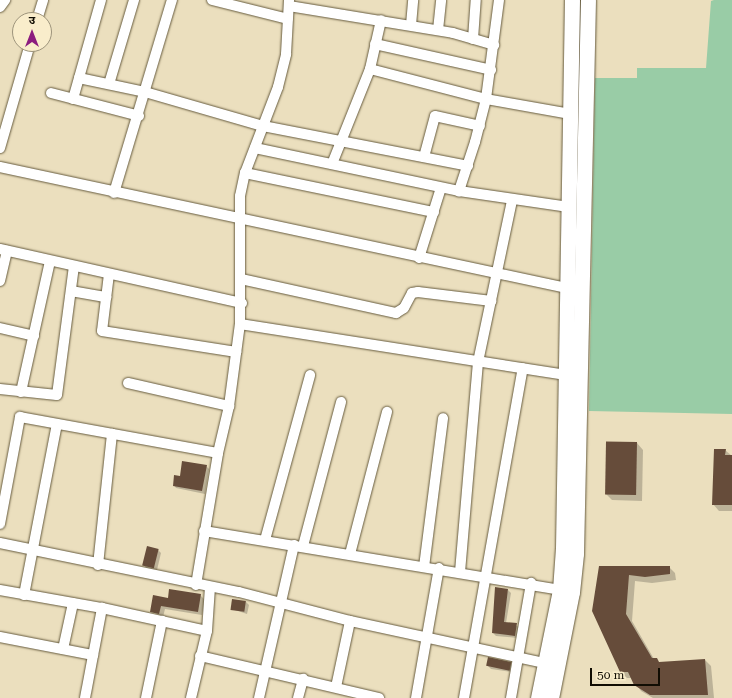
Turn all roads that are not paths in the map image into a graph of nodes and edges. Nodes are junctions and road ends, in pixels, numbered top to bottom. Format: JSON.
{"nodes":[{"id":1,"x":5,"y":0,"type":"edge"},
{"id":2,"x":43,"y":0,"type":"edge"},
{"id":3,"x":101,"y":0,"type":"edge"},
{"id":4,"x":134,"y":0,"type":"edge"},
{"id":5,"x":172,"y":0,"type":"edge"},
{"id":6,"x":212,"y":0,"type":"edge"},
{"id":7,"x":413,"y":0,"type":"edge"},
{"id":8,"x":441,"y":0,"type":"edge"},
{"id":9,"x":476,"y":0,"type":"edge"},
{"id":10,"x":499,"y":0,"type":"edge"},
{"id":11,"x":572,"y":0,"type":"edge"},
{"id":12,"x":588,"y":0,"type":"edge"},
{"id":13,"x":289,"y":3,"type":"edge"},
{"id":14,"x":0,"y":7,"type":"edge"},
{"id":15,"x":39,"y":12,"type":"edge"},
{"id":16,"x":288,"y":19,"type":"junction"},
{"id":17,"x":381,"y":20,"type":"junction"},
{"id":18,"x":411,"y":26,"type":"junction"},
{"id":19,"x":438,"y":30,"type":"junction"},
{"id":20,"x":473,"y":39,"type":"junction"},
{"id":21,"x":375,"y":44,"type":"junction"},
{"id":22,"x":494,"y":45,"type":"junction"},
{"id":23,"x":28,"y":52,"type":"edge"},
{"id":24,"x":370,"y":69,"type":"junction"},
{"id":25,"x":491,"y":70,"type":"junction"},
{"id":26,"x":79,"y":78,"type":"junction"},
{"id":27,"x":109,"y":84,"type":"junction"},
{"id":28,"x":145,"y":92,"type":"junction"},
{"id":29,"x":51,"y":93,"type":"dead end"},
{"id":30,"x":73,"y":99,"type":"junction"},
{"id":31,"x":486,"y":99,"type":"junction"},
{"id":32,"x":570,"y":114,"type":"junction"},
{"id":33,"x":139,"y":116,"type":"junction"},
{"id":34,"x":263,"y":126,"type":"junction"},
{"id":35,"x":480,"y":126,"type":"junction"},
{"id":36,"x":342,"y":141,"type":"junction"},
{"id":37,"x":0,"y":148,"type":"edge"},
{"id":38,"x":255,"y":148,"type":"junction"},
{"id":39,"x":424,"y":158,"type":"junction"},
{"id":40,"x":332,"y":164,"type":"junction"},
{"id":41,"x":468,"y":166,"type":"junction"},
{"id":42,"x":0,"y":167,"type":"edge"},
{"id":43,"x":245,"y":173,"type":"junction"},
{"id":44,"x":441,"y":188,"type":"junction"},
{"id":45,"x":459,"y":191,"type":"junction"},
{"id":46,"x":114,"y":193,"type":"junction"},
{"id":47,"x":512,"y":201,"type":"junction"},
{"id":48,"x":569,"y":207,"type":"junction"},
{"id":49,"x":434,"y":212,"type":"junction"},
{"id":50,"x":238,"y":218,"type":"junction"},
{"id":51,"x":4,"y":250,"type":"edge"},
{"id":52,"x":419,"y":258,"type":"junction"},
{"id":53,"x":50,"y":261,"type":"junction"},
{"id":54,"x":74,"y":266,"type":"junction"},
{"id":55,"x":109,"y":274,"type":"junction"},
{"id":56,"x":497,"y":275,"type":"junction"},
{"id":57,"x":241,"y":279,"type":"junction"},
{"id":58,"x":0,"y":281,"type":"edge"},
{"id":59,"x":567,"y":288,"type":"junction"},
{"id":60,"x":71,"y":291,"type":"junction"},
{"id":61,"x":106,"y":297,"type":"junction"},
{"id":62,"x":491,"y":301,"type":"junction"},
{"id":63,"x":242,"y":303,"type":"junction"},
{"id":64,"x":240,"y":324,"type":"junction"},
{"id":65,"x":0,"y":328,"type":"edge"},
{"id":66,"x":34,"y":336,"type":"junction"},
{"id":67,"x":236,"y":352,"type":"junction"},
{"id":68,"x":478,"y":362,"type":"junction"},
{"id":69,"x":523,"y":368,"type":"junction"},
{"id":70,"x":310,"y":375,"type":"dead end"},
{"id":71,"x":566,"y":375,"type":"junction"},
{"id":72,"x":128,"y":383,"type":"dead end"},
{"id":73,"x":0,"y":389,"type":"edge"},
{"id":74,"x":21,"y":392,"type":"junction"},
{"id":75,"x":341,"y":402,"type":"dead end"},
{"id":76,"x":229,"y":406,"type":"junction"},
{"id":77,"x":387,"y":412,"type":"dead end"},
{"id":78,"x":443,"y":418,"type":"dead end"},
{"id":79,"x":57,"y":424,"type":"junction"},
{"id":80,"x":112,"y":434,"type":"junction"},
{"id":81,"x":218,"y":453,"type":"junction"},
{"id":82,"x":0,"y":524,"type":"edge"},
{"id":83,"x":204,"y":531,"type":"junction"},
{"id":84,"x":265,"y":540,"type":"junction"},
{"id":85,"x":0,"y":543,"type":"edge"},
{"id":86,"x":298,"y":545,"type":"junction"},
{"id":87,"x":33,"y":551,"type":"junction"},
{"id":88,"x":350,"y":554,"type":"junction"},
{"id":89,"x":98,"y":564,"type":"junction"},
{"id":90,"x":424,"y":567,"type":"junction"},
{"id":91,"x":440,"y":568,"type":"junction"},
{"id":92,"x":460,"y":572,"type":"junction"},
{"id":93,"x":486,"y":576,"type":"junction"},
{"id":94,"x":531,"y":583,"type":"junction"},
{"id":95,"x":196,"y":585,"type":"junction"},
{"id":96,"x":210,"y":587,"type":"junction"},
{"id":97,"x":0,"y":590,"type":"edge"},
{"id":98,"x":566,"y":591,"type":"junction"},
{"id":99,"x":24,"y":595,"type":"junction"},
{"id":100,"x":282,"y":602,"type":"junction"},
{"id":101,"x":73,"y":603,"type":"junction"},
{"id":102,"x":102,"y":608,"type":"junction"},
{"id":103,"x":162,"y":621,"type":"junction"},
{"id":104,"x":350,"y":621,"type":"junction"},
{"id":105,"x":207,"y":631,"type":"junction"},
{"id":106,"x":0,"y":637,"type":"edge"},
{"id":107,"x":428,"y":638,"type":"junction"},
{"id":108,"x":473,"y":647,"type":"junction"},
{"id":109,"x":63,"y":649,"type":"junction"},
{"id":110,"x":94,"y":655,"type":"junction"},
{"id":111,"x":200,"y":656,"type":"junction"},
{"id":112,"x":518,"y":657,"type":"junction"},
{"id":113,"x":545,"y":663,"type":"junction"},
{"id":114,"x":264,"y":670,"type":"junction"},
{"id":115,"x":303,"y":679,"type":"junction"},
{"id":116,"x":342,"y":692,"type":"edge"},
{"id":117,"x":85,"y":698,"type":"edge"},
{"id":118,"x":146,"y":698,"type":"edge"},
{"id":119,"x":191,"y":698,"type":"edge"},
{"id":120,"x":259,"y":698,"type":"edge"},
{"id":121,"x":298,"y":698,"type":"edge"},
{"id":122,"x":379,"y":698,"type":"edge"},
{"id":123,"x":416,"y":698,"type":"edge"},
{"id":124,"x":464,"y":698,"type":"edge"},
{"id":125,"x":511,"y":698,"type":"edge"},
{"id":126,"x":538,"y":698,"type":"edge"},
{"id":127,"x":550,"y":698,"type":"edge"}],
"edges":[{"from":1,"to":14,"type":"street"},
{"from":2,"to":15,"type":"street"},
{"from":3,"to":26,"type":"street"},
{"from":4,"to":27,"type":"street"},
{"from":5,"to":28,"type":"street"},
{"from":6,"to":16,"type":"street"},
{"from":7,"to":18,"type":"street"},
{"from":8,"to":19,"type":"street"},
{"from":9,"to":20,"type":"street"},
{"from":10,"to":22,"type":"street"},
{"from":11,"to":32,"type":"street"},
{"from":12,"to":98,"type":"street"},
{"from":13,"to":16,"type":"street"},
{"from":13,"to":17,"type":"street"},
{"from":16,"to":34,"type":"street"},
{"from":17,"to":18,"type":"street"},
{"from":17,"to":21,"type":"street"},
{"from":18,"to":19,"type":"street"},
{"from":19,"to":20,"type":"street"},
{"from":20,"to":22,"type":"street"},
{"from":21,"to":24,"type":"street"},
{"from":21,"to":25,"type":"street"},
{"from":22,"to":25,"type":"street"},
{"from":23,"to":37,"type":"street"},
{"from":24,"to":31,"type":"street"},
{"from":24,"to":36,"type":"street"},
{"from":25,"to":31,"type":"street"},
{"from":26,"to":27,"type":"street"},
{"from":26,"to":30,"type":"street"},
{"from":27,"to":28,"type":"street"},
{"from":28,"to":33,"type":"street"},
{"from":28,"to":34,"type":"street"},
{"from":29,"to":30,"type":"street"},
{"from":30,"to":33,"type":"street"},
{"from":31,"to":32,"type":"street"},
{"from":31,"to":35,"type":"street"},
{"from":32,"to":48,"type":"street"},
{"from":33,"to":46,"type":"street"},
{"from":34,"to":36,"type":"street"},
{"from":34,"to":38,"type":"street"},
{"from":35,"to":39,"type":"street"},
{"from":35,"to":41,"type":"street"},
{"from":36,"to":39,"type":"street"},
{"from":36,"to":40,"type":"street"},
{"from":38,"to":40,"type":"street"},
{"from":38,"to":43,"type":"street"},
{"from":39,"to":41,"type":"street"},
{"from":40,"to":44,"type":"street"},
{"from":41,"to":45,"type":"street"},
{"from":42,"to":46,"type":"street"},
{"from":43,"to":49,"type":"street"},
{"from":43,"to":50,"type":"street"},
{"from":44,"to":45,"type":"street"},
{"from":44,"to":49,"type":"street"},
{"from":45,"to":47,"type":"street"},
{"from":46,"to":50,"type":"street"},
{"from":47,"to":48,"type":"street"},
{"from":47,"to":56,"type":"street"},
{"from":48,"to":59,"type":"street"},
{"from":49,"to":52,"type":"street"},
{"from":50,"to":52,"type":"street"},
{"from":50,"to":57,"type":"street"},
{"from":51,"to":53,"type":"street"},
{"from":51,"to":58,"type":"street"},
{"from":52,"to":56,"type":"street"},
{"from":53,"to":54,"type":"street"},
{"from":53,"to":66,"type":"street"},
{"from":54,"to":55,"type":"street"},
{"from":54,"to":60,"type":"street"},
{"from":55,"to":61,"type":"street"},
{"from":55,"to":63,"type":"street"},
{"from":56,"to":59,"type":"street"},
{"from":56,"to":62,"type":"street"},
{"from":57,"to":62,"type":"street"},
{"from":57,"to":63,"type":"street"},
{"from":59,"to":71,"type":"street"},
{"from":60,"to":61,"type":"street"},
{"from":60,"to":74,"type":"street"},
{"from":61,"to":67,"type":"street"},
{"from":62,"to":68,"type":"street"},
{"from":63,"to":64,"type":"street"},
{"from":64,"to":67,"type":"street"},
{"from":64,"to":68,"type":"street"},
{"from":65,"to":66,"type":"street"},
{"from":66,"to":74,"type":"street"},
{"from":67,"to":76,"type":"street"},
{"from":68,"to":69,"type":"street"},
{"from":68,"to":92,"type":"street"},
{"from":69,"to":71,"type":"street"},
{"from":69,"to":93,"type":"street"},
{"from":70,"to":84,"type":"street"},
{"from":71,"to":98,"type":"street"},
{"from":72,"to":76,"type":"street"},
{"from":73,"to":74,"type":"street"},
{"from":75,"to":86,"type":"street"},
{"from":76,"to":81,"type":"street"},
{"from":77,"to":88,"type":"street"},
{"from":78,"to":90,"type":"street"},
{"from":79,"to":80,"type":"street"},
{"from":79,"to":82,"type":"street"},
{"from":79,"to":87,"type":"street"},
{"from":80,"to":81,"type":"street"},
{"from":80,"to":89,"type":"street"},
{"from":81,"to":83,"type":"street"},
{"from":83,"to":84,"type":"street"},
{"from":83,"to":95,"type":"street"},
{"from":84,"to":86,"type":"street"},
{"from":85,"to":87,"type":"street"},
{"from":86,"to":88,"type":"street"},
{"from":86,"to":100,"type":"street"},
{"from":87,"to":89,"type":"street"},
{"from":87,"to":99,"type":"street"},
{"from":88,"to":90,"type":"street"},
{"from":89,"to":95,"type":"street"},
{"from":90,"to":91,"type":"street"},
{"from":91,"to":92,"type":"street"},
{"from":91,"to":107,"type":"street"},
{"from":92,"to":93,"type":"street"},
{"from":93,"to":94,"type":"street"},
{"from":93,"to":108,"type":"street"},
{"from":94,"to":98,"type":"street"},
{"from":94,"to":112,"type":"street"},
{"from":95,"to":96,"type":"street"},
{"from":96,"to":100,"type":"street"},
{"from":96,"to":105,"type":"street"},
{"from":97,"to":99,"type":"street"},
{"from":98,"to":113,"type":"street"},
{"from":98,"to":127,"type":"street"},
{"from":99,"to":101,"type":"street"},
{"from":100,"to":104,"type":"street"},
{"from":100,"to":114,"type":"street"},
{"from":101,"to":102,"type":"street"},
{"from":101,"to":109,"type":"street"},
{"from":102,"to":103,"type":"street"},
{"from":102,"to":110,"type":"street"},
{"from":103,"to":105,"type":"street"},
{"from":103,"to":118,"type":"street"},
{"from":104,"to":107,"type":"street"},
{"from":104,"to":116,"type":"street"},
{"from":105,"to":111,"type":"street"},
{"from":106,"to":109,"type":"street"},
{"from":107,"to":108,"type":"street"},
{"from":107,"to":123,"type":"street"},
{"from":108,"to":112,"type":"street"},
{"from":108,"to":124,"type":"street"},
{"from":109,"to":110,"type":"street"},
{"from":110,"to":117,"type":"street"},
{"from":111,"to":114,"type":"street"},
{"from":111,"to":119,"type":"street"},
{"from":112,"to":113,"type":"street"},
{"from":112,"to":125,"type":"street"},
{"from":113,"to":126,"type":"street"},
{"from":114,"to":115,"type":"street"},
{"from":114,"to":120,"type":"street"},
{"from":115,"to":116,"type":"street"},
{"from":115,"to":121,"type":"street"},
{"from":116,"to":122,"type":"street"}]}
